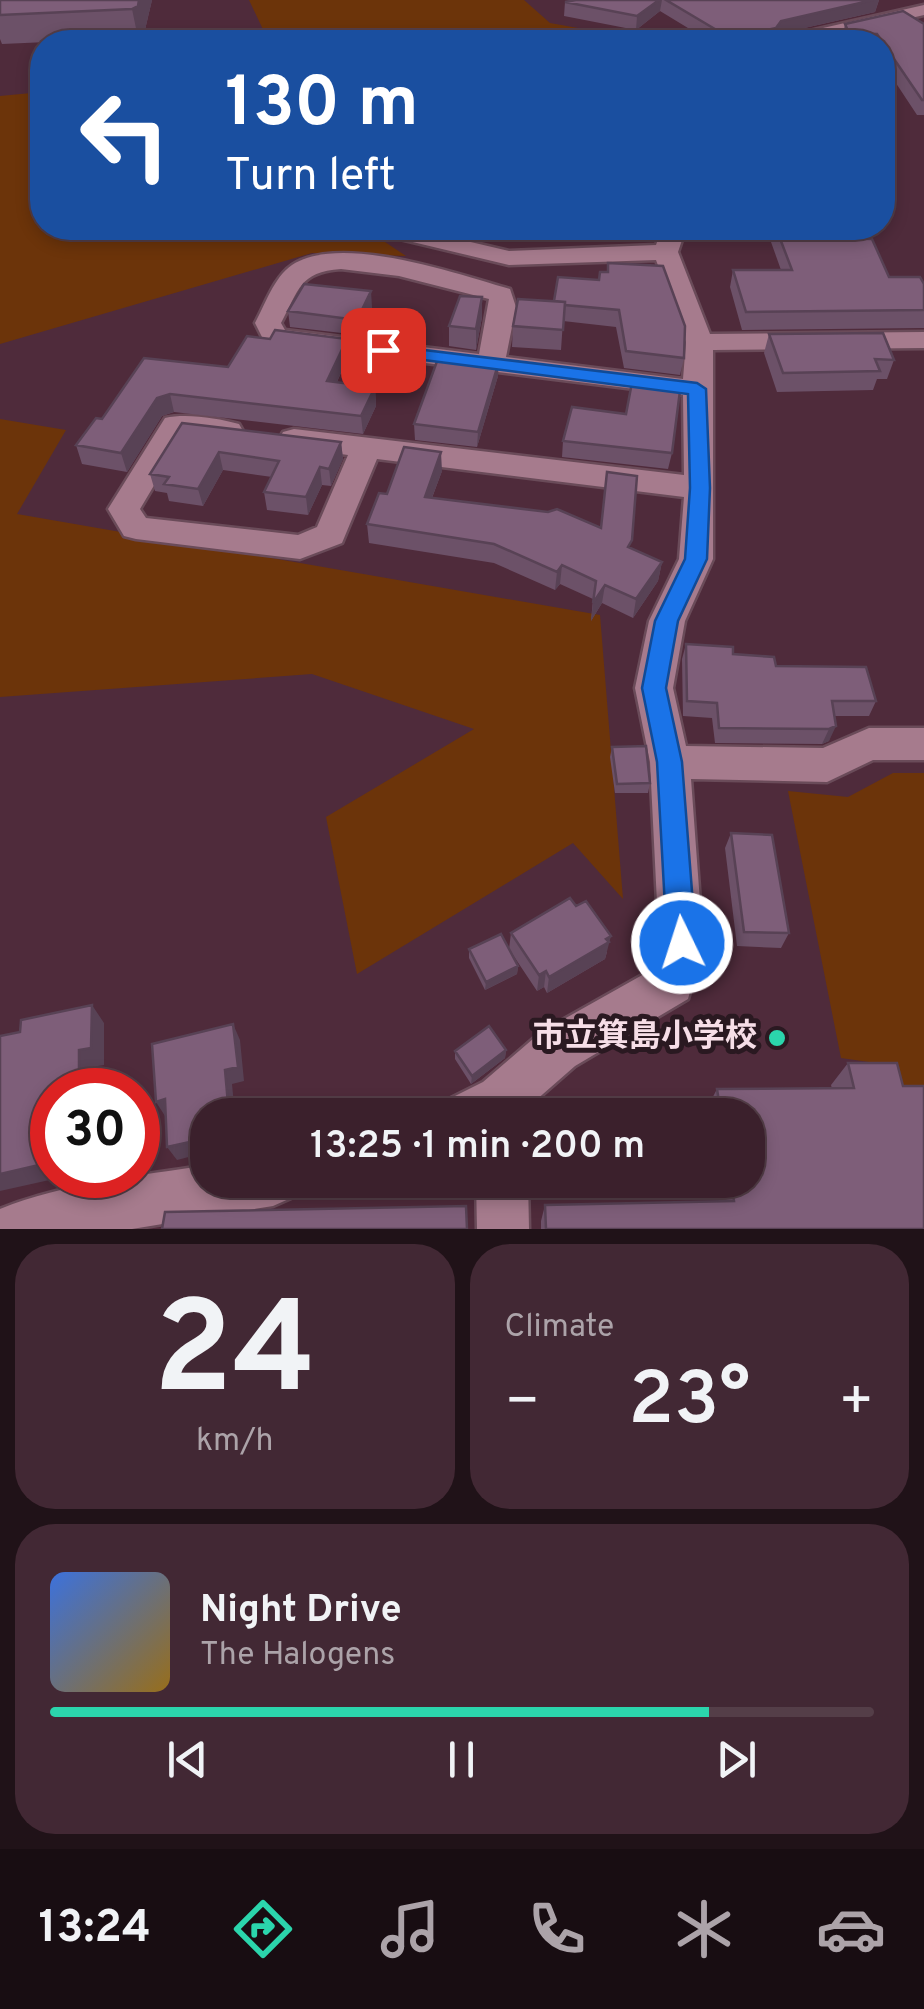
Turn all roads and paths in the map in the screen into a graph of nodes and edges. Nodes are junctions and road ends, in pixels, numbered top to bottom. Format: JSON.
{"nodes":[{"id":1,"x":924,"y":10,"type":"edge"},
{"id":2,"x":838,"y":30,"type":"edge"},
{"id":3,"x":432,"y":240,"type":"edge"},
{"id":4,"x":670,"y":240,"type":"edge"},
{"id":5,"x":924,"y":340,"type":"edge"},
{"id":6,"x":700,"y":342,"type":"junction"},
{"id":7,"x":491,"y":364,"type":"junction"},
{"id":8,"x":697,"y":389,"type":"junction"},
{"id":9,"x":366,"y":448,"type":"junction"},
{"id":10,"x":700,"y":488,"type":"junction"},
{"id":11,"x":924,"y":744,"type":"edge"},
{"id":12,"x":670,"y":762,"type":"junction"},
{"id":13,"x":503,"y":1098,"type":"edge"},
{"id":14,"x":190,"y":1194,"type":"edge"},
{"id":15,"x":502,"y":1198,"type":"edge"},
{"id":16,"x":16,"y":1229,"type":"edge"},
{"id":17,"x":503,"y":1229,"type":"edge"}],
"edges":[{"from":1,"to":2,"type":"street"},
{"from":3,"to":4,"type":"street"},
{"from":4,"to":6,"type":"street"},
{"from":5,"to":6,"type":"street"},
{"from":6,"to":8,"type":"street"},
{"from":7,"to":7,"type":"street"},
{"from":7,"to":8,"type":"street"},
{"from":8,"to":10,"type":"street"},
{"from":9,"to":9,"type":"street"},
{"from":9,"to":10,"type":"street"},
{"from":10,"to":12,"type":"street"},
{"from":11,"to":12,"type":"street"},
{"from":12,"to":13,"type":"street"},
{"from":14,"to":16,"type":"street"},
{"from":15,"to":17,"type":"street"}]}
